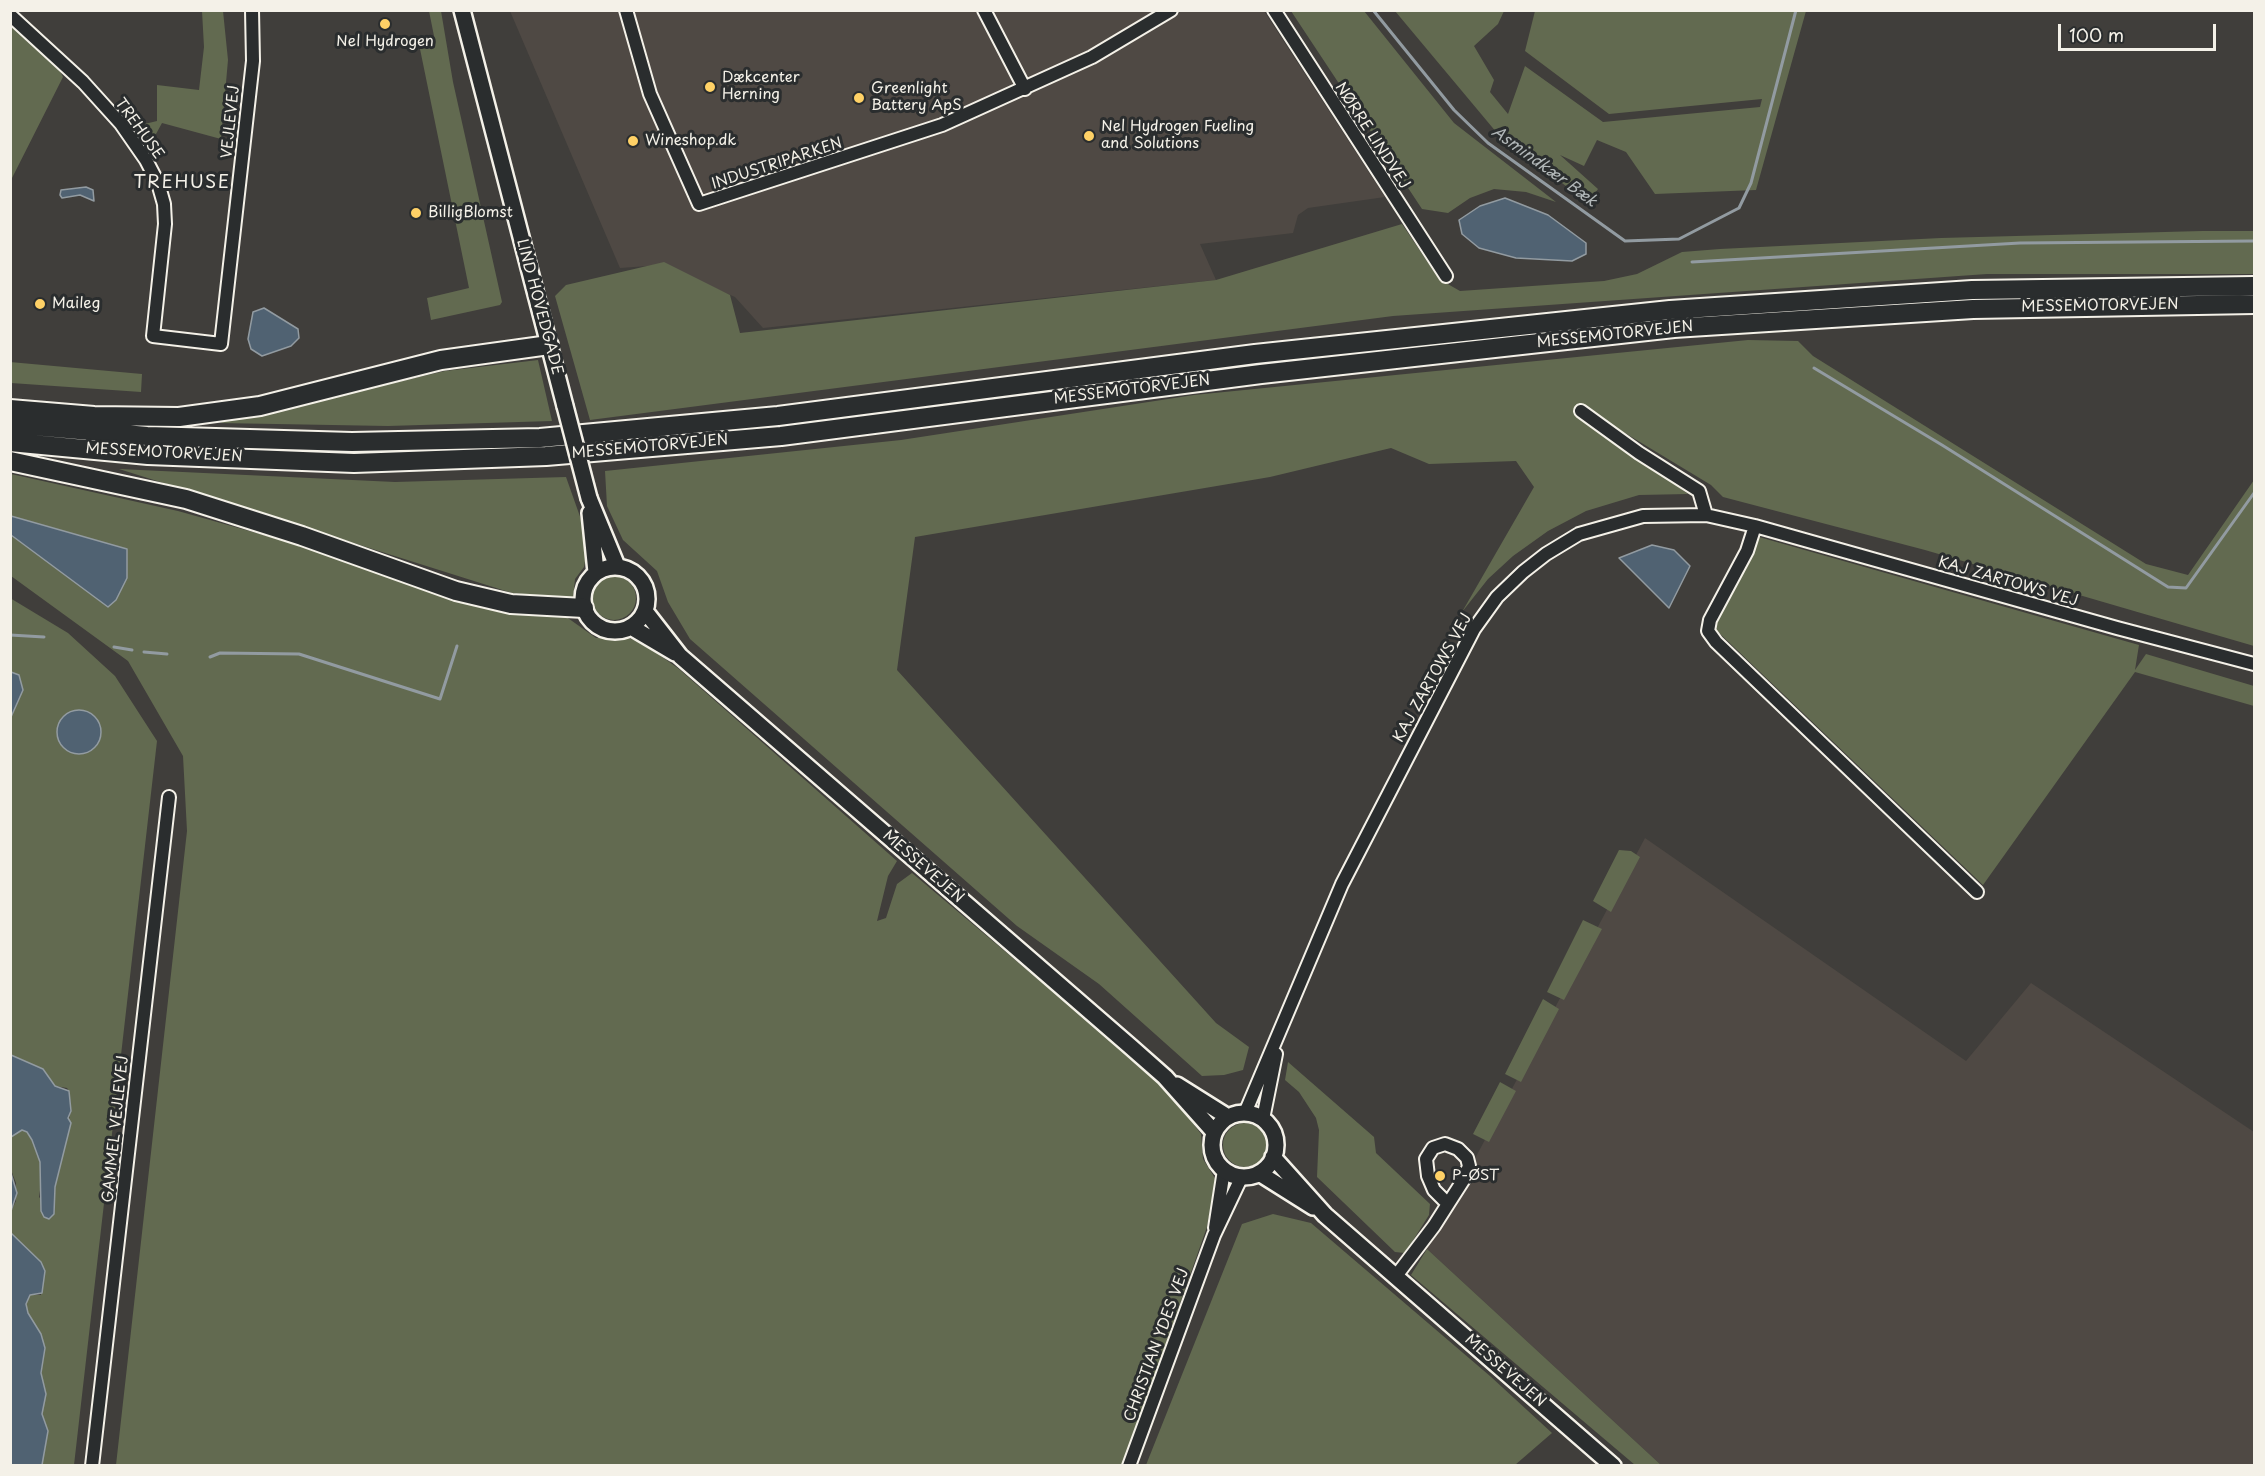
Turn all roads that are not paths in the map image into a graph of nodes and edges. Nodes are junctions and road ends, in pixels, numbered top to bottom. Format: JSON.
{"nodes":[{"id":1,"x":252,"y":10,"type":"edge"},
{"id":2,"x":462,"y":10,"type":"edge"},
{"id":3,"x":626,"y":10,"type":"edge"},
{"id":4,"x":984,"y":10,"type":"edge"},
{"id":5,"x":1171,"y":10,"type":"edge"},
{"id":6,"x":1274,"y":10,"type":"edge"},
{"id":7,"x":10,"y":15,"type":"edge"},
{"id":8,"x":1024,"y":89,"type":"junction"},
{"id":9,"x":1446,"y":276,"type":"dead end"},
{"id":10,"x":2254,"y":285,"type":"edge"},
{"id":11,"x":2254,"y":304,"type":"edge"},
{"id":12,"x":221,"y":344,"type":"joint"},
{"id":13,"x":549,"y":345,"type":"junction"},
{"id":14,"x":10,"y":409,"type":"edge"},
{"id":15,"x":1581,"y":411,"type":"dead end"},
{"id":16,"x":10,"y":424,"type":"edge"},
{"id":17,"x":10,"y":442,"type":"edge"},
{"id":18,"x":10,"y":461,"type":"edge"},
{"id":19,"x":589,"y":498,"type":"junction"},
{"id":20,"x":1706,"y":515,"type":"junction"},
{"id":21,"x":1755,"y":526,"type":"junction"},
{"id":22,"x":617,"y":566,"type":"junction"},
{"id":23,"x":596,"y":572,"type":"junction"},
{"id":24,"x":584,"y":608,"type":"junction"},
{"id":25,"x":645,"y":612,"type":"junction"},
{"id":26,"x":631,"y":627,"type":"junction"},
{"id":27,"x":680,"y":656,"type":"junction"},
{"id":28,"x":2254,"y":664,"type":"edge"},
{"id":29,"x":1426,"y":720,"type":"junction"},
{"id":30,"x":1438,"y":727,"type":"dead end"},
{"id":31,"x":169,"y":797,"type":"dead end"},
{"id":32,"x":1977,"y":892,"type":"dead end"},
{"id":33,"x":1280,"y":1032,"type":"junction"},
{"id":34,"x":1165,"y":1077,"type":"junction"},
{"id":35,"x":1245,"y":1113,"type":"junction"},
{"id":36,"x":1228,"y":1117,"type":"junction"},
{"id":37,"x":1263,"y":1119,"type":"junction"},
{"id":38,"x":1214,"y":1132,"type":"junction"},
{"id":39,"x":1273,"y":1157,"type":"junction"},
{"id":40,"x":1224,"y":1170,"type":"junction"},
{"id":41,"x":1259,"y":1173,"type":"junction"},
{"id":42,"x":1242,"y":1176,"type":"junction"},
{"id":43,"x":1448,"y":1204,"type":"junction"},
{"id":44,"x":1325,"y":1215,"type":"junction"},
{"id":45,"x":1214,"y":1235,"type":"junction"},
{"id":46,"x":1396,"y":1276,"type":"junction"},
{"id":47,"x":92,"y":1466,"type":"edge"},
{"id":48,"x":1129,"y":1466,"type":"edge"},
{"id":49,"x":1613,"y":1466,"type":"edge"}],
"edges":[{"from":1,"to":12,"type":"street","name":"VEJLEVEJ"},
{"from":2,"to":13,"type":"main road","name":"LIND HOVEDGADE"},
{"from":3,"to":8,"type":"street","name":"INDUSTRIPARKEN"},
{"from":4,"to":8,"type":"street"},
{"from":5,"to":8,"type":"street","name":"INDUSTRIPARKEN"},
{"from":6,"to":9,"type":"street","name":"NØRRE LINDVEJ"},
{"from":7,"to":12,"type":"street","name":"TREHUSE"},
{"from":10,"to":16,"type":"highway","name":"MESSEMOTORVEJEN"},
{"from":11,"to":17,"type":"highway","name":"MESSEMOTORVEJEN"},
{"from":13,"to":14,"type":"highway"},
{"from":13,"to":19,"type":"main road","name":"LIND HOVEDGADE","bridge":true},
{"from":15,"to":20,"type":"street"},
{"from":18,"to":24,"type":"highway"},
{"from":19,"to":22,"type":"main road","name":"LIND HOVEDGADE"},
{"from":19,"to":23,"type":"main road","name":"LIND HOVEDGADE"},
{"from":20,"to":21,"type":"street","name":"KAJ ZARTOWS VEJ"},
{"from":20,"to":29,"type":"street","name":"KAJ ZARTOWS VEJ"},
{"from":21,"to":28,"type":"street","name":"KAJ ZARTOWS VEJ"},
{"from":21,"to":32,"type":"street"},
{"from":22,"to":23,"type":"main road"},
{"from":22,"to":25,"type":"main road"},
{"from":23,"to":24,"type":"main road"},
{"from":24,"to":26,"type":"main road"},
{"from":25,"to":26,"type":"main road"},
{"from":25,"to":27,"type":"main road","name":"MESSEVEJEN"},
{"from":26,"to":27,"type":"main road","name":"MESSEVEJEN"},
{"from":27,"to":34,"type":"main road","name":"MESSEVEJEN"},
{"from":29,"to":30,"type":"street"},
{"from":29,"to":33,"type":"street","name":"KAJ ZARTOWS VEJ"},
{"from":31,"to":47,"type":"street","name":"GAMMEL VEJLEVEJ"},
{"from":33,"to":35,"type":"street","name":"KAJ ZARTOWS VEJ"},
{"from":33,"to":37,"type":"street","name":"KAJ ZARTOWS VEJ"},
{"from":34,"to":36,"type":"main road","name":"MESSEVEJEN"},
{"from":34,"to":38,"type":"main road","name":"MESSEVEJEN"},
{"from":35,"to":36,"type":"main road"},
{"from":35,"to":37,"type":"main road"},
{"from":36,"to":38,"type":"main road"},
{"from":37,"to":39,"type":"main road"},
{"from":38,"to":40,"type":"main road"},
{"from":39,"to":41,"type":"main road"},
{"from":39,"to":44,"type":"main road","name":"MESSEVEJEN"},
{"from":40,"to":42,"type":"main road"},
{"from":40,"to":45,"type":"street","name":"CHRISTIAN YDES VEJ"},
{"from":41,"to":42,"type":"main road"},
{"from":41,"to":44,"type":"main road","name":"MESSEVEJEN"},
{"from":42,"to":45,"type":"street","name":"CHRISTIAN YDES VEJ"},
{"from":43,"to":43,"type":"street"},
{"from":43,"to":46,"type":"street"},
{"from":44,"to":46,"type":"main road","name":"MESSEVEJEN"},
{"from":45,"to":48,"type":"street","name":"CHRISTIAN YDES VEJ"},
{"from":46,"to":49,"type":"main road","name":"MESSEVEJEN"}]}
